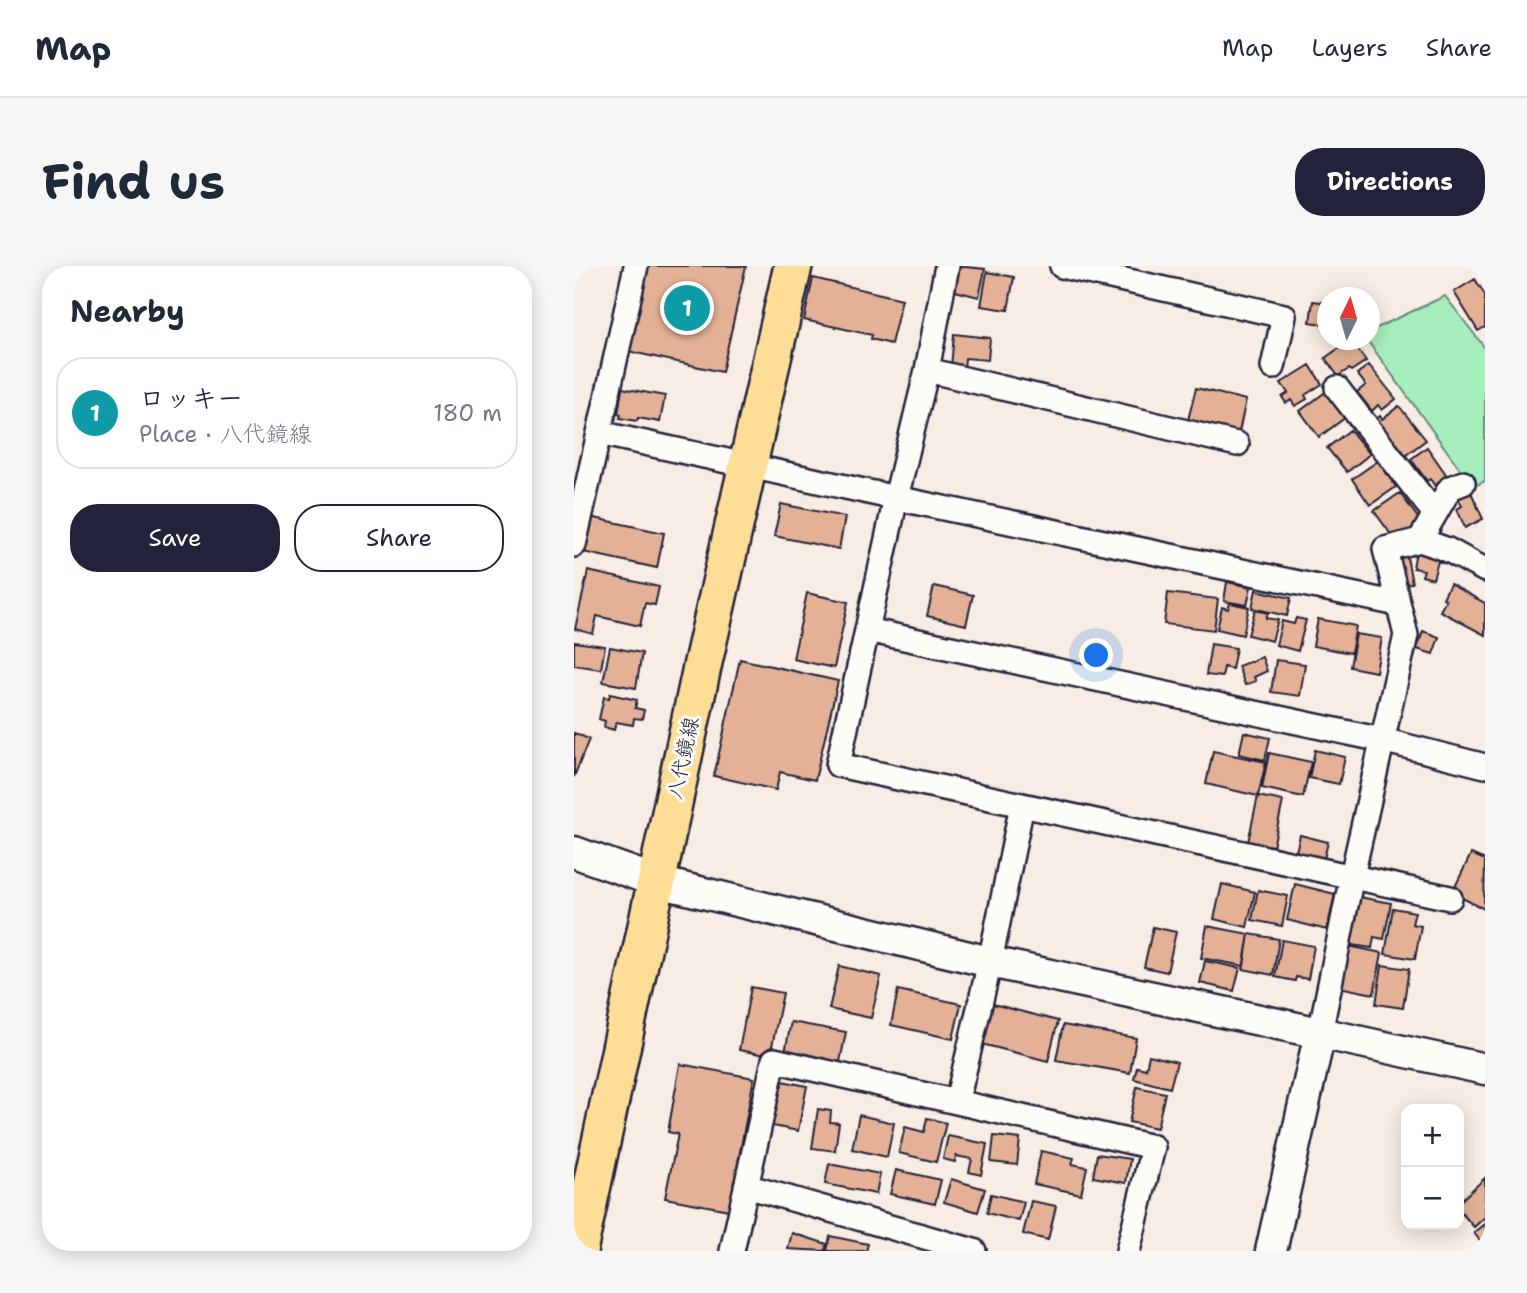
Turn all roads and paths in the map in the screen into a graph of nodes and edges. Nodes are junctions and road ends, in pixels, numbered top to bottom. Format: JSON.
{"nodes":[{"id":1,"x":636,"y":266,"type":"edge"},
{"id":2,"x":793,"y":266,"type":"edge"},
{"id":3,"x":947,"y":266,"type":"edge"},
{"id":4,"x":1062,"y":266,"type":"edge"},
{"id":5,"x":1113,"y":272,"type":"edge"},
{"id":6,"x":1273,"y":367,"type":"dead end"},
{"id":7,"x":927,"y":370,"type":"junction"},
{"id":8,"x":1337,"y":388,"type":"dead end"},
{"id":9,"x":599,"y":433,"type":"junction"},
{"id":10,"x":1237,"y":444,"type":"dead end"},
{"id":11,"x":747,"y":465,"type":"junction"},
{"id":12,"x":1463,"y":483,"type":"dead end"},
{"id":13,"x":896,"y":498,"type":"junction"},
{"id":14,"x":1435,"y":513,"type":"junction"},
{"id":15,"x":1420,"y":540,"type":"junction"},
{"id":16,"x":574,"y":545,"type":"edge"},
{"id":17,"x":1485,"y":570,"type":"edge"},
{"id":18,"x":1398,"y":604,"type":"junction"},
{"id":19,"x":867,"y":630,"type":"junction"},
{"id":20,"x":1382,"y":740,"type":"junction"},
{"id":21,"x":1485,"y":766,"type":"edge"},
{"id":22,"x":1022,"y":804,"type":"junction"},
{"id":23,"x":574,"y":852,"type":"edge"},
{"id":24,"x":1352,"y":876,"type":"junction"},
{"id":25,"x":658,"y":882,"type":"junction"},
{"id":26,"x":1450,"y":898,"type":"dead end"},
{"id":27,"x":990,"y":962,"type":"junction"},
{"id":28,"x":1320,"y":1033,"type":"junction"},
{"id":29,"x":1485,"y":1069,"type":"edge"},
{"id":30,"x":957,"y":1101,"type":"junction"},
{"id":31,"x":746,"y":1186,"type":"junction"},
{"id":32,"x":577,"y":1251,"type":"edge"},
{"id":33,"x":732,"y":1251,"type":"edge"},
{"id":34,"x":974,"y":1251,"type":"edge"},
{"id":35,"x":1128,"y":1251,"type":"edge"},
{"id":36,"x":1271,"y":1251,"type":"edge"}],
"edges":[{"from":1,"to":9,"type":"street"},
{"from":2,"to":11,"type":"main road","name":"八代鏡線"},
{"from":3,"to":7,"type":"street"},
{"from":4,"to":5,"type":"street"},
{"from":5,"to":6,"type":"street"},
{"from":7,"to":10,"type":"street"},
{"from":7,"to":13,"type":"street"},
{"from":8,"to":14,"type":"street"},
{"from":9,"to":11,"type":"street"},
{"from":9,"to":16,"type":"street"},
{"from":11,"to":13,"type":"street"},
{"from":11,"to":25,"type":"main road","name":"八代鏡線"},
{"from":12,"to":14,"type":"street"},
{"from":13,"to":18,"type":"street"},
{"from":13,"to":19,"type":"street"},
{"from":14,"to":15,"type":"street"},
{"from":15,"to":17,"type":"street"},
{"from":15,"to":18,"type":"street"},
{"from":18,"to":20,"type":"street"},
{"from":19,"to":20,"type":"street"},
{"from":19,"to":22,"type":"street"},
{"from":20,"to":21,"type":"street"},
{"from":20,"to":24,"type":"street"},
{"from":22,"to":24,"type":"street"},
{"from":22,"to":27,"type":"street"},
{"from":23,"to":25,"type":"street"},
{"from":24,"to":26,"type":"street"},
{"from":24,"to":28,"type":"street"},
{"from":25,"to":27,"type":"street"},
{"from":25,"to":32,"type":"main road","name":"八代鏡線"},
{"from":27,"to":28,"type":"street"},
{"from":27,"to":30,"type":"street"},
{"from":28,"to":29,"type":"street"},
{"from":28,"to":36,"type":"street"},
{"from":30,"to":31,"type":"street"},
{"from":30,"to":35,"type":"street"},
{"from":31,"to":33,"type":"street"},
{"from":31,"to":34,"type":"street"}]}
